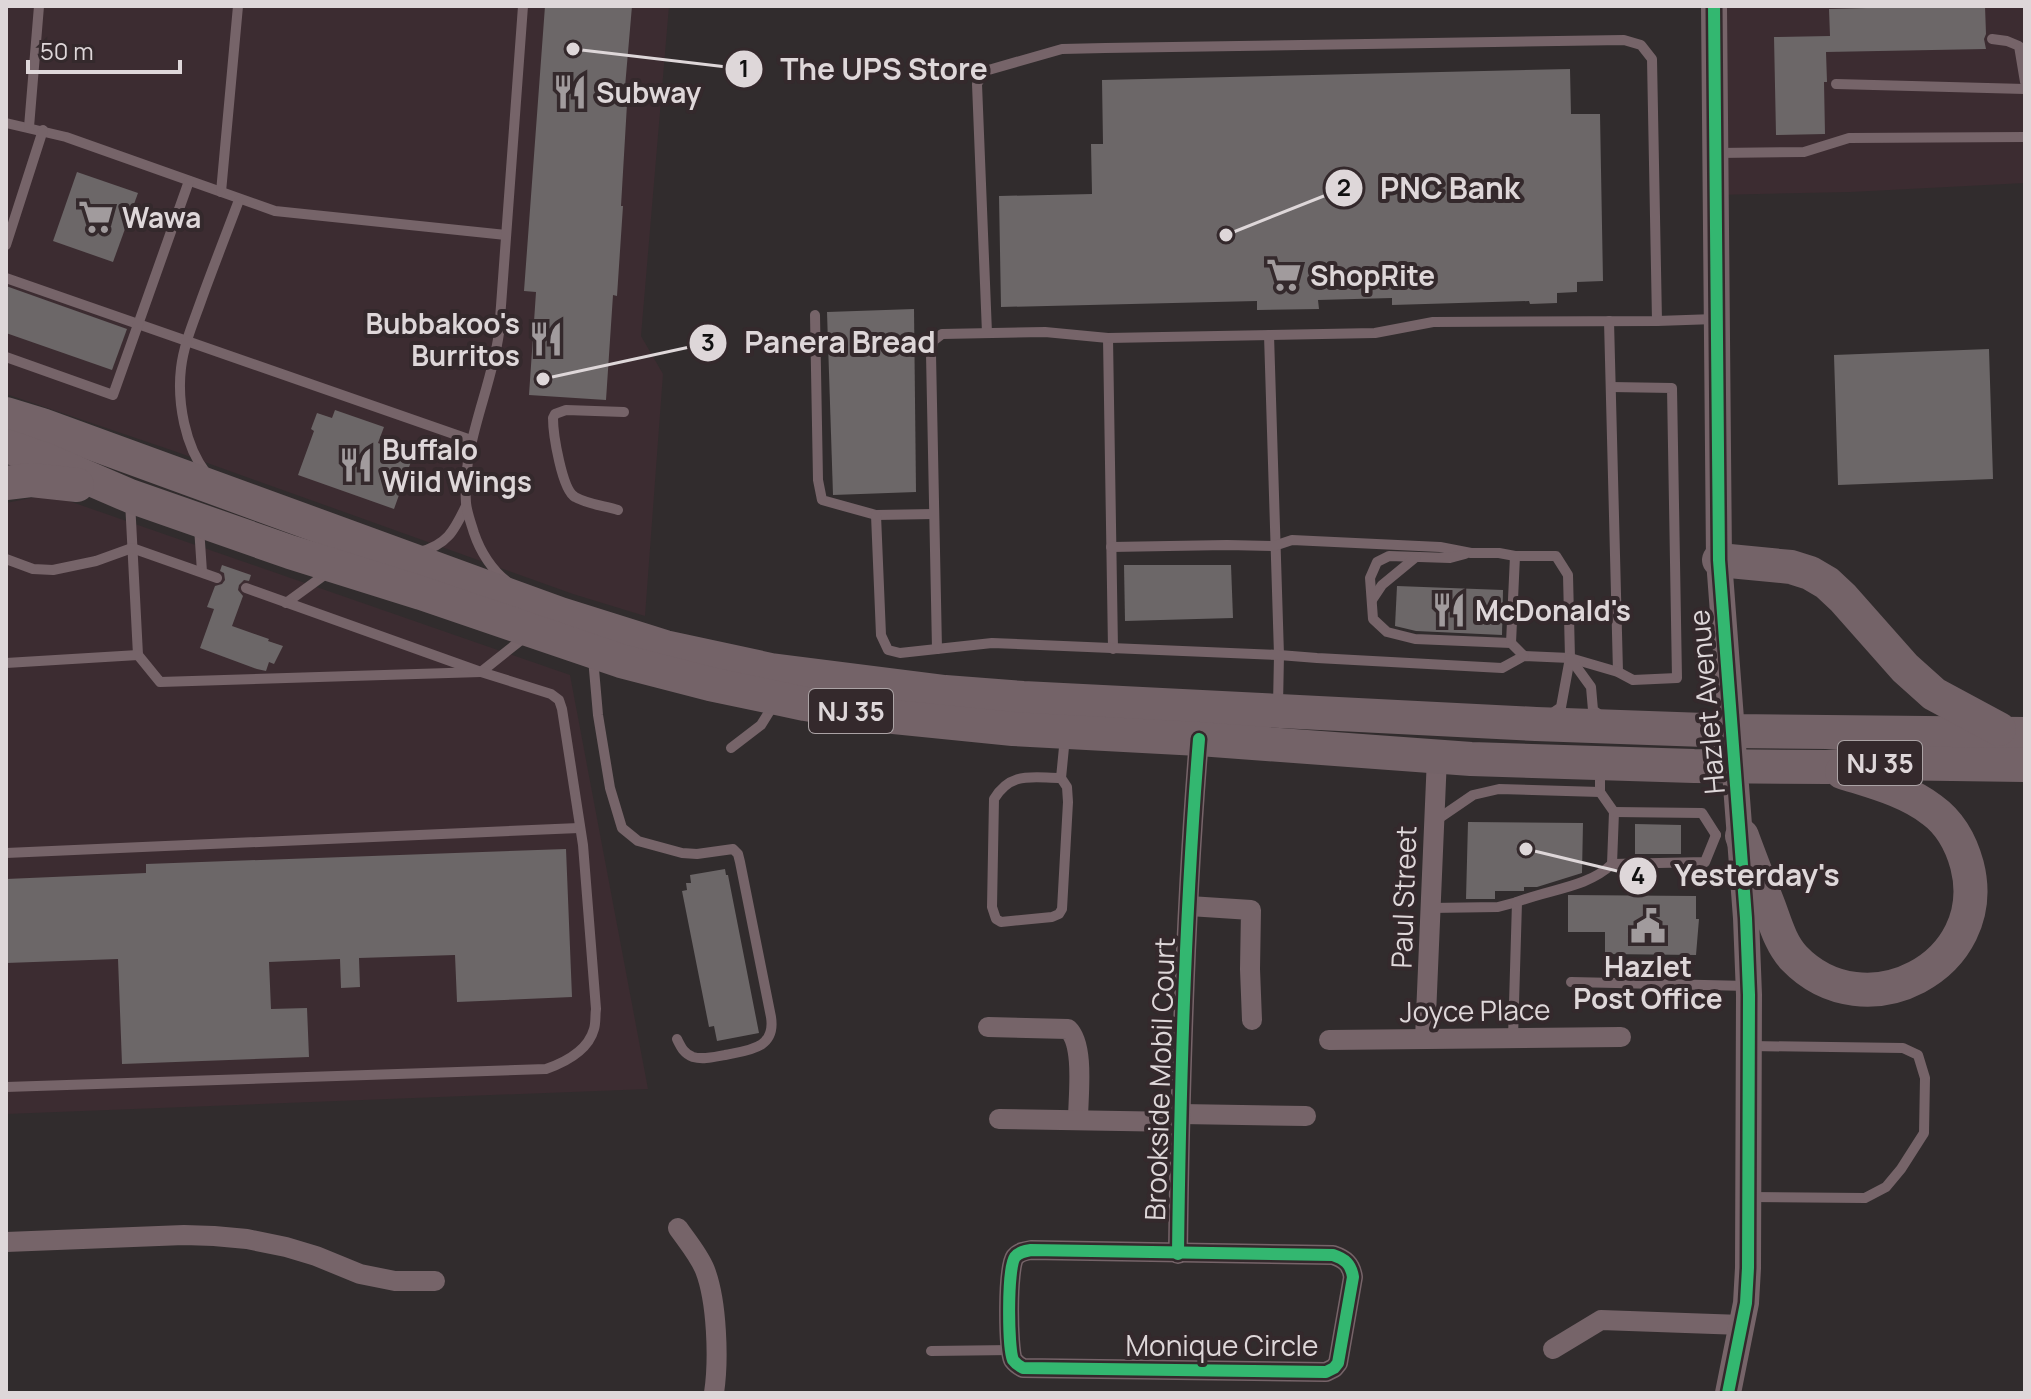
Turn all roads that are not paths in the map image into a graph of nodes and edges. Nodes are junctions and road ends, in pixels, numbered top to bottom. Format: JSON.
{"nodes":[{"id":1,"x":39,"y":6,"type":"edge"},
{"id":2,"x":238,"y":6,"type":"edge"},
{"id":3,"x":523,"y":6,"type":"edge"},
{"id":4,"x":1714,"y":6,"type":"edge"},
{"id":5,"x":1992,"y":39,"type":"dead end"},
{"id":6,"x":2025,"y":82,"type":"edge"},
{"id":7,"x":1836,"y":84,"type":"dead end"},
{"id":8,"x":2025,"y":89,"type":"edge"},
{"id":9,"x":6,"y":123,"type":"edge"},
{"id":10,"x":29,"y":127,"type":"junction"},
{"id":11,"x":43,"y":130,"type":"junction"},
{"id":12,"x":2025,"y":137,"type":"edge"},
{"id":13,"x":1715,"y":153,"type":"junction"},
{"id":14,"x":189,"y":181,"type":"junction"},
{"id":15,"x":221,"y":192,"type":"junction"},
{"id":16,"x":239,"y":200,"type":"junction"},
{"id":17,"x":506,"y":235,"type":"junction"},
{"id":18,"x":6,"y":245,"type":"edge"},
{"id":19,"x":6,"y":278,"type":"edge"},
{"id":20,"x":815,"y":315,"type":"dead end"},
{"id":21,"x":1717,"y":319,"type":"junction"},
{"id":22,"x":1609,"y":321,"type":"junction"},
{"id":23,"x":1657,"y":321,"type":"junction"},
{"id":24,"x":138,"y":324,"type":"junction"},
{"id":25,"x":987,"y":333,"type":"junction"},
{"id":26,"x":1269,"y":335,"type":"junction"},
{"id":27,"x":1108,"y":338,"type":"junction"},
{"id":28,"x":187,"y":340,"type":"junction"},
{"id":29,"x":6,"y":357,"type":"edge"},
{"id":30,"x":1611,"y":387,"type":"junction"},
{"id":31,"x":624,"y":412,"type":"dead end"},
{"id":32,"x":6,"y":414,"type":"edge"},
{"id":33,"x":471,"y":440,"type":"junction"},
{"id":34,"x":6,"y":446,"type":"edge"},
{"id":35,"x":6,"y":483,"type":"edge"},
{"id":36,"x":127,"y":494,"type":"junction"},
{"id":37,"x":237,"y":496,"type":"junction"},
{"id":38,"x":466,"y":506,"type":"junction"},
{"id":39,"x":618,"y":510,"type":"dead end"},
{"id":40,"x":934,"y":514,"type":"junction"},
{"id":41,"x":876,"y":515,"type":"junction"},
{"id":42,"x":199,"y":519,"type":"junction"},
{"id":43,"x":1274,"y":546,"type":"junction"},
{"id":44,"x":1111,"y":547,"type":"junction"},
{"id":45,"x":132,"y":548,"type":"junction"},
{"id":46,"x":392,"y":553,"type":"junction"},
{"id":47,"x":1471,"y":553,"type":"junction"},
{"id":48,"x":1515,"y":556,"type":"junction"},
{"id":49,"x":1416,"y":557,"type":"junction"},
{"id":50,"x":6,"y":559,"type":"edge"},
{"id":51,"x":1719,"y":560,"type":"junction"},
{"id":52,"x":337,"y":566,"type":"junction"},
{"id":53,"x":202,"y":572,"type":"junction"},
{"id":54,"x":217,"y":578,"type":"dead end"},
{"id":55,"x":246,"y":588,"type":"dead end"},
{"id":56,"x":1372,"y":600,"type":"junction"},
{"id":57,"x":286,"y":603,"type":"junction"},
{"id":58,"x":539,"y":620,"type":"junction"},
{"id":59,"x":1511,"y":643,"type":"junction"},
{"id":60,"x":937,"y":649,"type":"junction"},
{"id":61,"x":1113,"y":649,"type":"junction"},
{"id":62,"x":592,"y":652,"type":"junction"},
{"id":63,"x":138,"y":655,"type":"junction"},
{"id":64,"x":1279,"y":655,"type":"junction"},
{"id":65,"x":1524,"y":656,"type":"junction"},
{"id":66,"x":1570,"y":658,"type":"junction"},
{"id":67,"x":6,"y":663,"type":"edge"},
{"id":68,"x":481,"y":672,"type":"junction"},
{"id":69,"x":1618,"y":672,"type":"junction"},
{"id":70,"x":778,"y":698,"type":"junction"},
{"id":71,"x":1278,"y":711,"type":"junction"},
{"id":72,"x":1536,"y":724,"type":"junction"},
{"id":73,"x":1614,"y":727,"type":"junction"},
{"id":74,"x":1066,"y":731,"type":"junction"},
{"id":75,"x":1733,"y":731,"type":"junction"},
{"id":76,"x":2016,"y":733,"type":"edge"},
{"id":77,"x":1199,"y":739,"type":"junction"},
{"id":78,"x":731,"y":748,"type":"dead end"},
{"id":79,"x":1437,"y":757,"type":"junction"},
{"id":80,"x":2025,"y":765,"type":"edge"},
{"id":81,"x":1735,"y":767,"type":"junction"},
{"id":82,"x":1827,"y":767,"type":"junction"},
{"id":83,"x":1500,"y":774,"type":"junction"},
{"id":84,"x":1600,"y":777,"type":"junction"},
{"id":85,"x":1061,"y":778,"type":"junction"},
{"id":86,"x":1614,"y":812,"type":"junction"},
{"id":87,"x":1434,"y":822,"type":"junction"},
{"id":88,"x":579,"y":828,"type":"junction"},
{"id":89,"x":1729,"y":835,"type":"junction"},
{"id":90,"x":6,"y":853,"type":"edge"},
{"id":91,"x":1612,"y":864,"type":"junction"},
{"id":92,"x":1517,"y":902,"type":"junction"},
{"id":93,"x":1189,"y":906,"type":"junction"},
{"id":94,"x":1430,"y":908,"type":"junction"},
{"id":95,"x":1571,"y":982,"type":"dead end"},
{"id":96,"x":1749,"y":986,"type":"junction"},
{"id":97,"x":1252,"y":1020,"type":"dead end"},
{"id":98,"x":988,"y":1027,"type":"dead end"},
{"id":99,"x":1621,"y":1037,"type":"dead end"},
{"id":100,"x":1513,"y":1038,"type":"junction"},
{"id":101,"x":677,"y":1039,"type":"dead end"},
{"id":102,"x":1425,"y":1039,"type":"junction"},
{"id":103,"x":1329,"y":1040,"type":"dead end"},
{"id":104,"x":1749,"y":1046,"type":"junction"},
{"id":105,"x":6,"y":1087,"type":"edge"},
{"id":106,"x":1306,"y":1116,"type":"dead end"},
{"id":107,"x":1180,"y":1118,"type":"junction"},
{"id":108,"x":999,"y":1119,"type":"dead end"},
{"id":109,"x":1078,"y":1120,"type":"junction"},
{"id":110,"x":1748,"y":1197,"type":"junction"},
{"id":111,"x":678,"y":1228,"type":"dead end"},
{"id":112,"x":6,"y":1242,"type":"edge"},
{"id":113,"x":1178,"y":1254,"type":"junction"},
{"id":114,"x":435,"y":1281,"type":"dead end"},
{"id":115,"x":1742,"y":1325,"type":"junction"},
{"id":116,"x":1553,"y":1349,"type":"dead end"},
{"id":117,"x":1012,"y":1350,"type":"junction"},
{"id":118,"x":931,"y":1351,"type":"dead end"},
{"id":119,"x":714,"y":1393,"type":"edge"},
{"id":120,"x":1728,"y":1393,"type":"edge"}],
"edges":[{"from":1,"to":10,"type":"lane"},
{"from":2,"to":15,"type":"lane"},
{"from":3,"to":17,"type":"lane"},
{"from":4,"to":13,"type":"street","name":"Hazlet Avenue"},
{"from":5,"to":6,"type":"lane"},
{"from":7,"to":8,"type":"lane"},
{"from":9,"to":10,"type":"lane"},
{"from":10,"to":11,"type":"lane"},
{"from":11,"to":14,"type":"lane"},
{"from":11,"to":18,"type":"lane"},
{"from":12,"to":13,"type":"lane"},
{"from":13,"to":21,"type":"street","name":"Hazlet Avenue"},
{"from":14,"to":15,"type":"lane"},
{"from":14,"to":24,"type":"lane"},
{"from":15,"to":16,"type":"lane"},
{"from":16,"to":17,"type":"lane"},
{"from":16,"to":28,"type":"lane"},
{"from":17,"to":33,"type":"lane"},
{"from":19,"to":24,"type":"lane"},
{"from":20,"to":41,"type":"lane"},
{"from":21,"to":23,"type":"lane"},
{"from":21,"to":51,"type":"street","name":"Hazlet Avenue"},
{"from":22,"to":23,"type":"lane"},
{"from":22,"to":26,"type":"lane"},
{"from":22,"to":30,"type":"lane"},
{"from":23,"to":25,"type":"lane"},
{"from":24,"to":28,"type":"lane"},
{"from":24,"to":29,"type":"lane"},
{"from":25,"to":27,"type":"lane"},
{"from":25,"to":40,"type":"lane"},
{"from":26,"to":27,"type":"lane"},
{"from":26,"to":43,"type":"lane"},
{"from":27,"to":44,"type":"lane"},
{"from":28,"to":33,"type":"lane"},
{"from":28,"to":37,"type":"lane"},
{"from":30,"to":69,"type":"lane"},
{"from":30,"to":69,"type":"lane"},
{"from":31,"to":39,"type":"lane"},
{"from":32,"to":37,"type":"highway","number":"NJ 35"},
{"from":33,"to":38,"type":"lane"},
{"from":34,"to":36,"type":"highway","number":"NJ 35"},
{"from":35,"to":36,"type":"highway"},
{"from":36,"to":42,"type":"highway","number":"NJ 35"},
{"from":36,"to":45,"type":"lane"},
{"from":37,"to":46,"type":"highway","number":"NJ 35"},
{"from":38,"to":46,"type":"lane"},
{"from":38,"to":58,"type":"lane"},
{"from":40,"to":41,"type":"lane"},
{"from":40,"to":60,"type":"lane"},
{"from":41,"to":60,"type":"lane"},
{"from":42,"to":52,"type":"highway","number":"NJ 35"},
{"from":42,"to":53,"type":"lane"},
{"from":43,"to":44,"type":"lane"},
{"from":43,"to":47,"type":"lane"},
{"from":43,"to":64,"type":"lane"},
{"from":44,"to":61,"type":"lane"},
{"from":45,"to":50,"type":"lane"},
{"from":45,"to":53,"type":"lane"},
{"from":45,"to":63,"type":"lane"},
{"from":46,"to":58,"type":"highway","number":"NJ 35"},
{"from":47,"to":48,"type":"lane"},
{"from":47,"to":49,"type":"lane"},
{"from":48,"to":59,"type":"lane"},
{"from":48,"to":66,"type":"lane"},
{"from":49,"to":56,"type":"lane"},
{"from":49,"to":56,"type":"lane"},
{"from":51,"to":75,"type":"street","name":"Hazlet Avenue"},
{"from":51,"to":76,"type":"highway"},
{"from":52,"to":57,"type":"lane"},
{"from":52,"to":58,"type":"highway","number":"NJ 35"},
{"from":53,"to":54,"type":"lane"},
{"from":55,"to":57,"type":"lane"},
{"from":56,"to":59,"type":"lane"},
{"from":57,"to":68,"type":"lane"},
{"from":58,"to":62,"type":"highway","number":"NJ 35"},
{"from":58,"to":68,"type":"lane"},
{"from":58,"to":71,"type":"highway","number":"NJ 35"},
{"from":59,"to":65,"type":"lane"},
{"from":60,"to":61,"type":"lane"},
{"from":61,"to":64,"type":"lane"},
{"from":62,"to":70,"type":"highway","number":"NJ 35"},
{"from":62,"to":101,"type":"lane"},
{"from":63,"to":67,"type":"lane"},
{"from":63,"to":68,"type":"lane"},
{"from":64,"to":65,"type":"lane"},
{"from":64,"to":71,"type":"lane"},
{"from":65,"to":66,"type":"lane"},
{"from":66,"to":69,"type":"lane"},
{"from":66,"to":72,"type":"lane"},
{"from":66,"to":73,"type":"lane"},
{"from":68,"to":88,"type":"lane"},
{"from":70,"to":74,"type":"highway","number":"NJ 35"},
{"from":70,"to":78,"type":"lane"},
{"from":71,"to":72,"type":"highway","number":"NJ 35"},
{"from":72,"to":73,"type":"highway","number":"NJ 35"},
{"from":73,"to":75,"type":"highway","number":"NJ 35"},
{"from":74,"to":77,"type":"highway","number":"NJ 35"},
{"from":74,"to":85,"type":"lane"},
{"from":75,"to":76,"type":"highway","number":"NJ 35"},
{"from":75,"to":81,"type":"street","name":"Hazlet Avenue"},
{"from":77,"to":79,"type":"highway","number":"NJ 35"},
{"from":77,"to":93,"type":"street","name":"Brookside Mobil Court"},
{"from":79,"to":83,"type":"highway","number":"NJ 35"},
{"from":79,"to":87,"type":"street","name":"Paul Street"},
{"from":80,"to":82,"type":"highway","number":"NJ 35"},
{"from":81,"to":82,"type":"highway","number":"NJ 35"},
{"from":81,"to":84,"type":"highway","number":"NJ 35"},
{"from":81,"to":89,"type":"street","name":"Hazlet Avenue"},
{"from":82,"to":89,"type":"highway"},
{"from":83,"to":84,"type":"highway","number":"NJ 35"},
{"from":83,"to":87,"type":"lane"},
{"from":84,"to":86,"type":"lane"},
{"from":85,"to":85,"type":"lane"},
{"from":86,"to":89,"type":"lane"},
{"from":86,"to":91,"type":"lane"},
{"from":87,"to":94,"type":"street","name":"Paul Street"},
{"from":88,"to":90,"type":"lane"},
{"from":88,"to":105,"type":"lane"},
{"from":89,"to":91,"type":"lane"},
{"from":89,"to":96,"type":"street","name":"Hazlet Avenue"},
{"from":91,"to":92,"type":"lane"},
{"from":92,"to":94,"type":"lane"},
{"from":92,"to":100,"type":"lane"},
{"from":93,"to":97,"type":"street"},
{"from":93,"to":107,"type":"street","name":"Brookside Mobil Court"},
{"from":94,"to":102,"type":"street","name":"Paul Street"},
{"from":95,"to":96,"type":"lane"},
{"from":96,"to":104,"type":"street","name":"Hazlet Avenue"},
{"from":98,"to":109,"type":"street"},
{"from":99,"to":100,"type":"street","name":"Joyce Place"},
{"from":100,"to":102,"type":"street","name":"Joyce Place"},
{"from":102,"to":103,"type":"street","name":"Joyce Place"},
{"from":104,"to":110,"type":"street","name":"Hazlet Avenue"},
{"from":104,"to":110,"type":"lane"},
{"from":106,"to":107,"type":"street"},
{"from":107,"to":109,"type":"street"},
{"from":107,"to":113,"type":"street","name":"Brookside Mobil Court"},
{"from":108,"to":109,"type":"street"},
{"from":110,"to":115,"type":"street","name":"Hazlet Avenue"},
{"from":111,"to":119,"type":"street"},
{"from":112,"to":114,"type":"street"},
{"from":113,"to":117,"type":"street","name":"Monique Circle"},
{"from":113,"to":117,"type":"street","name":"Monique Circle"},
{"from":115,"to":116,"type":"street"},
{"from":115,"to":120,"type":"street","name":"Hazlet Avenue"},
{"from":117,"to":118,"type":"lane"}]}
